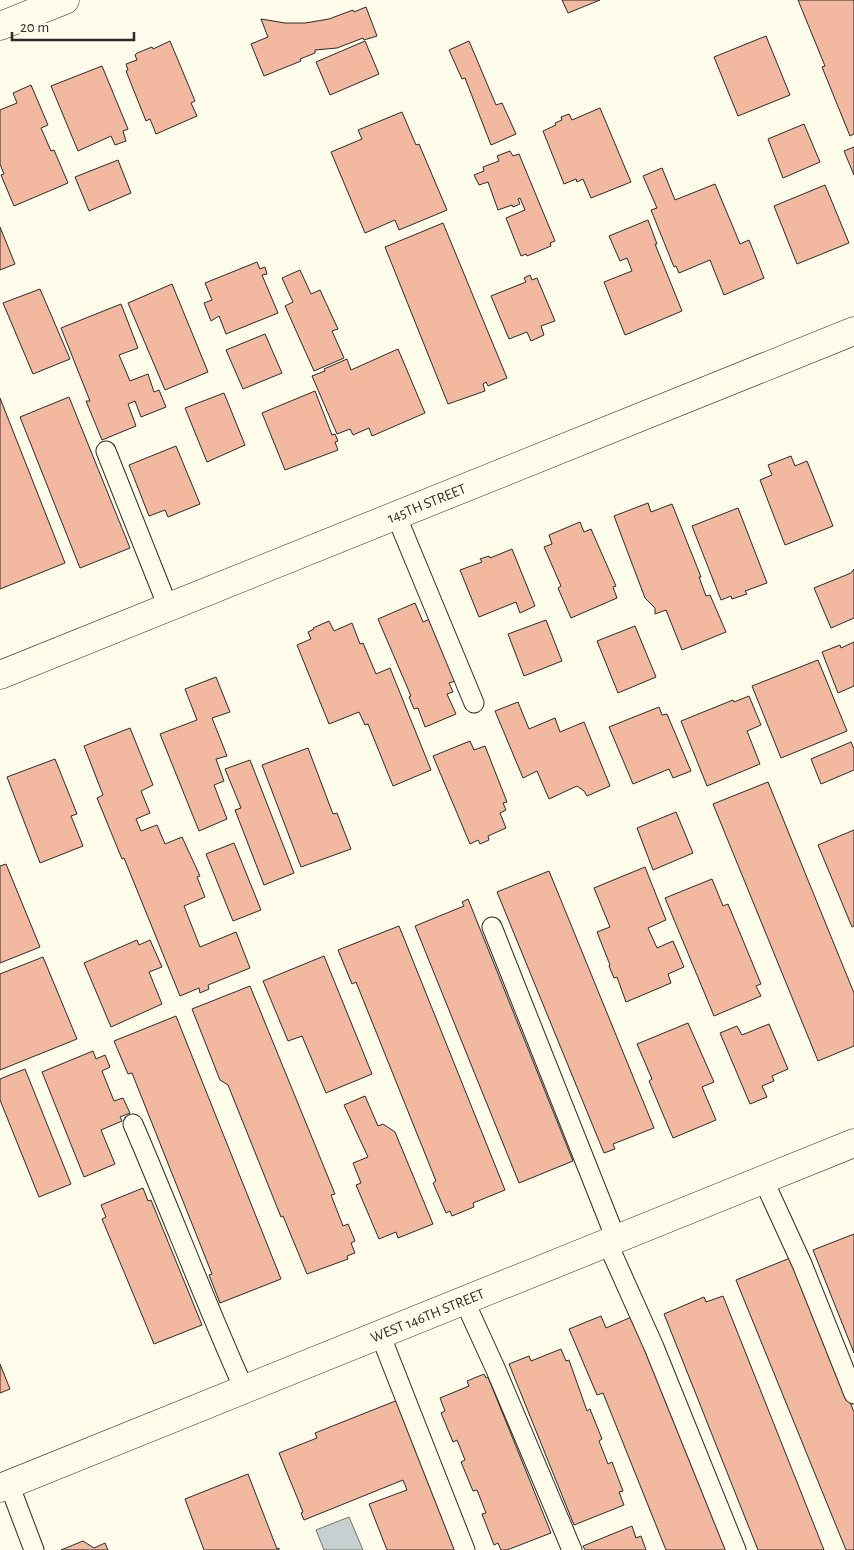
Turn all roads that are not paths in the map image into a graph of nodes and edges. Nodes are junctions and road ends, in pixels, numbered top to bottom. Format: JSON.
{"nodes":[{"id":1,"x":65,"y":0,"type":"edge"},
{"id":2,"x":0,"y":26,"type":"edge"},
{"id":3,"x":854,"y":331,"type":"edge"},
{"id":4,"x":106,"y":451,"type":"dead end"},
{"id":5,"x":396,"y":515,"type":"junction"},
{"id":6,"x":168,"y":607,"type":"junction"},
{"id":7,"x":0,"y":675,"type":"edge"},
{"id":8,"x":474,"y":703,"type":"dead end"},
{"id":9,"x":492,"y":927,"type":"dead end"},
{"id":10,"x":134,"y":1124,"type":"dead end"},
{"id":11,"x":854,"y":1143,"type":"edge"},
{"id":12,"x":763,"y":1179,"type":"junction"},
{"id":13,"x":612,"y":1240,"type":"junction"},
{"id":14,"x":464,"y":1300,"type":"junction"},
{"id":15,"x":380,"y":1334,"type":"junction"},
{"id":16,"x":244,"y":1389,"type":"junction"},
{"id":17,"x":854,"y":1394,"type":"edge"},
{"id":18,"x":4,"y":1486,"type":"edge"},
{"id":19,"x":34,"y":1550,"type":"edge"},
{"id":20,"x":465,"y":1550,"type":"edge"},
{"id":21,"x":572,"y":1550,"type":"edge"},
{"id":22,"x":736,"y":1550,"type":"edge"}],
"edges":[{"from":1,"to":2,"type":"street"},
{"from":3,"to":5,"type":"street","name":"145TH STREET"},
{"from":4,"to":6,"type":"lane"},
{"from":5,"to":6,"type":"street","name":"145TH STREET"},
{"from":5,"to":8,"type":"lane"},
{"from":6,"to":7,"type":"street","name":"145TH STREET"},
{"from":9,"to":13,"type":"lane"},
{"from":10,"to":16,"type":"lane"},
{"from":11,"to":12,"type":"street","name":"WEST 146TH STREET"},
{"from":12,"to":13,"type":"street","name":"WEST 146TH STREET"},
{"from":12,"to":17,"type":"lane"},
{"from":13,"to":14,"type":"street","name":"WEST 146TH STREET"},
{"from":13,"to":22,"type":"lane"},
{"from":14,"to":15,"type":"street","name":"WEST 146TH STREET"},
{"from":14,"to":21,"type":"lane"},
{"from":15,"to":16,"type":"street","name":"WEST 146TH STREET"},
{"from":15,"to":20,"type":"lane"},
{"from":16,"to":18,"type":"street","name":"WEST 146TH STREET"},
{"from":18,"to":19,"type":"lane"}]}
